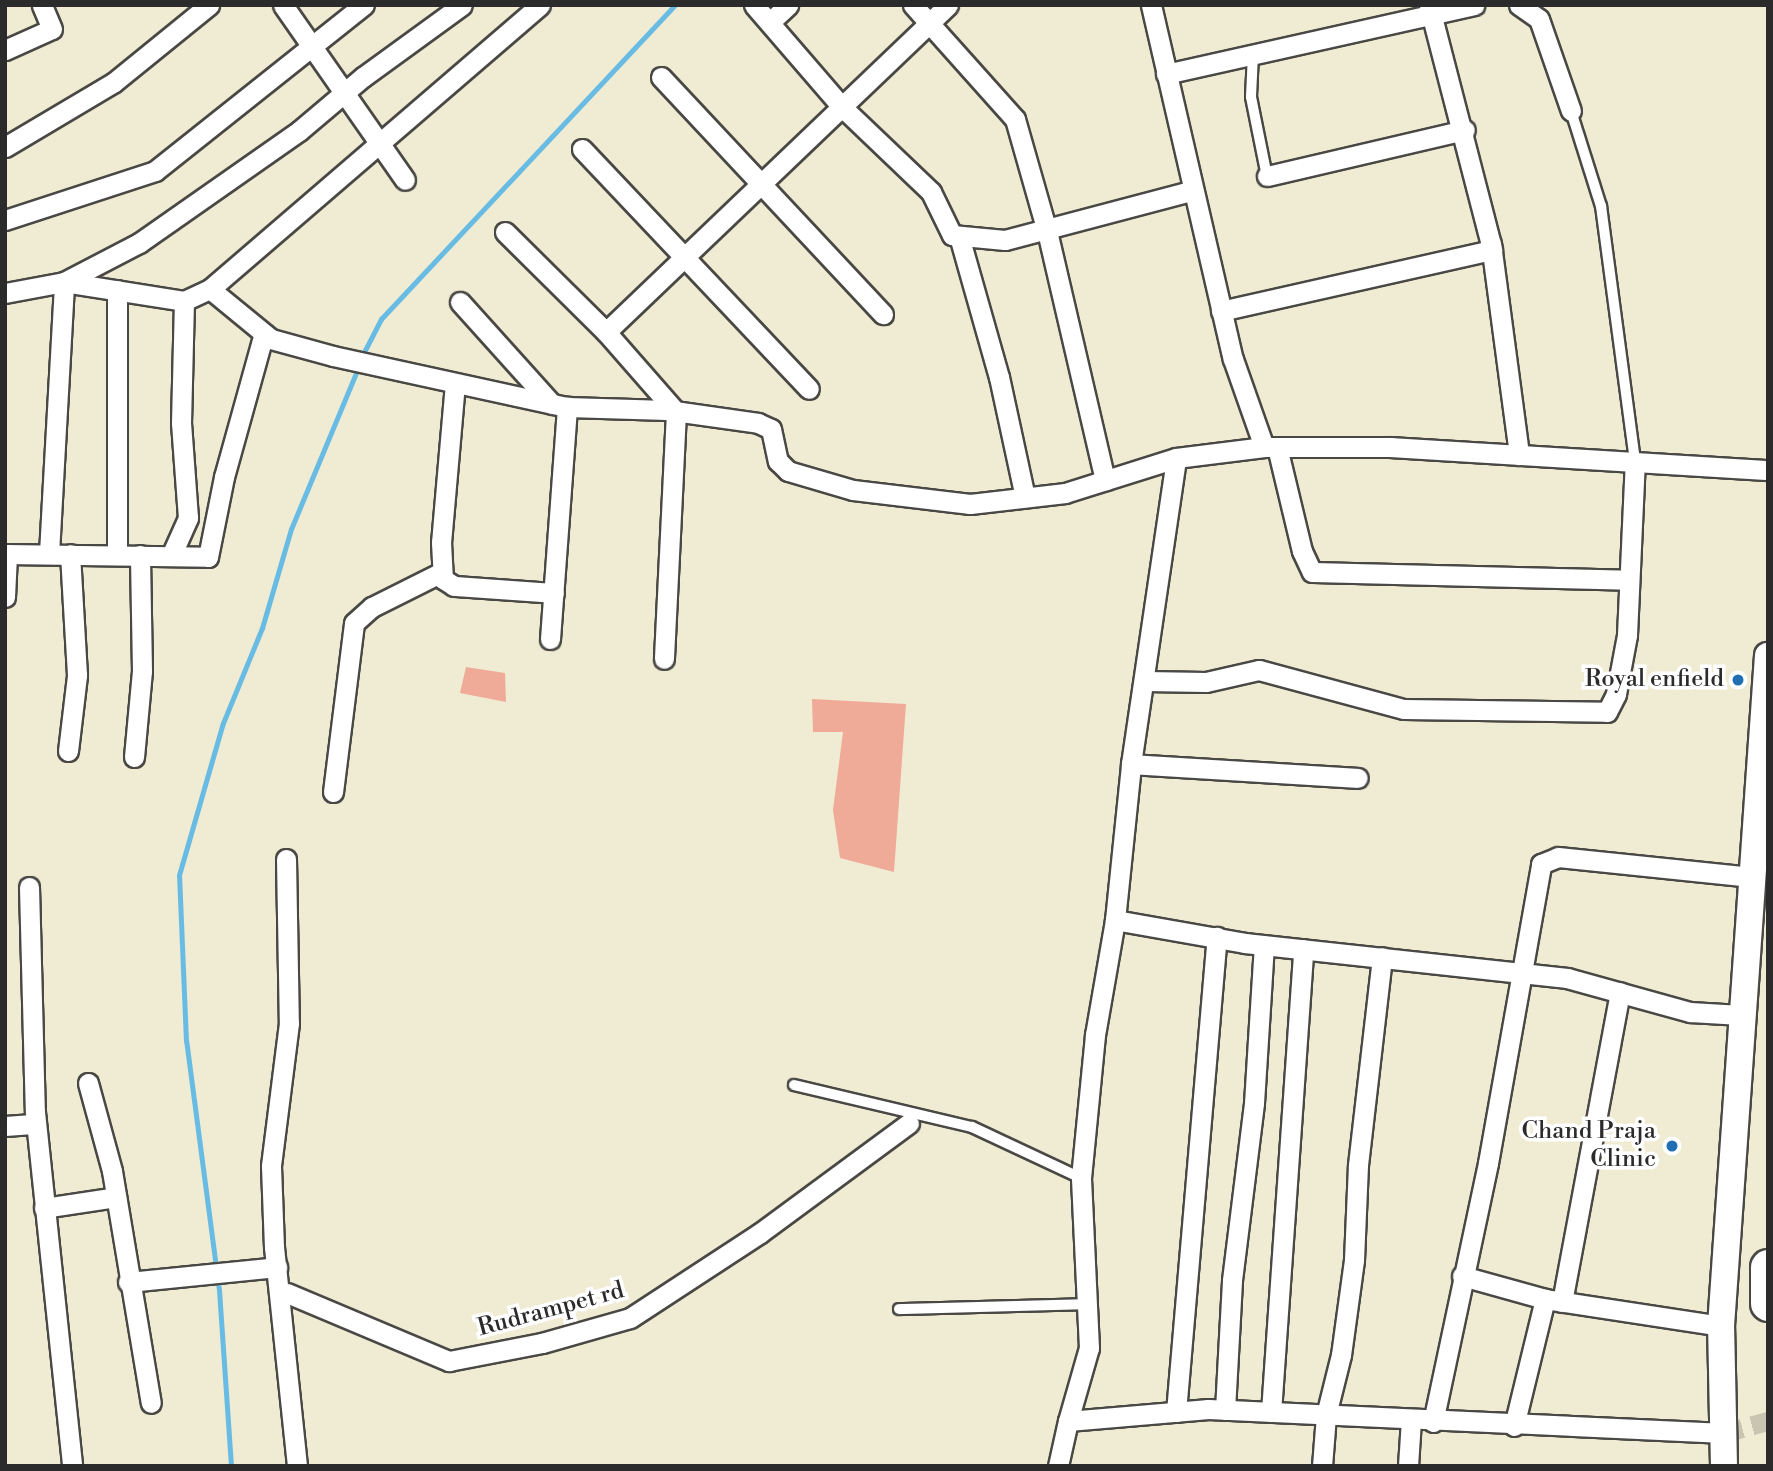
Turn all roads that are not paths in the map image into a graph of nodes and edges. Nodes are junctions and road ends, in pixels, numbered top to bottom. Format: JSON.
{"nodes":[{"id":1,"x":43,"y":5,"type":"edge"},
{"id":2,"x":209,"y":5,"type":"edge"},
{"id":3,"x":283,"y":5,"type":"edge"},
{"id":4,"x":364,"y":5,"type":"edge"},
{"id":5,"x":462,"y":5,"type":"edge"},
{"id":6,"x":540,"y":5,"type":"edge"},
{"id":7,"x":754,"y":5,"type":"edge"},
{"id":8,"x":788,"y":5,"type":"edge"},
{"id":9,"x":913,"y":5,"type":"edge"},
{"id":10,"x":948,"y":5,"type":"edge"},
{"id":11,"x":1151,"y":5,"type":"edge"},
{"id":12,"x":1474,"y":5,"type":"edge"},
{"id":13,"x":1519,"y":5,"type":"edge"},
{"id":14,"x":1429,"y":9,"type":"edge"},
{"id":15,"x":770,"y":22,"type":"junction"},
{"id":16,"x":929,"y":23,"type":"junction"},
{"id":17,"x":310,"y":46,"type":"junction"},
{"id":18,"x":5,"y":50,"type":"edge"},
{"id":19,"x":1253,"y":54,"type":"junction"},
{"id":20,"x":1166,"y":74,"type":"junction"},
{"id":21,"x":661,"y":77,"type":"dead end"},
{"id":22,"x":344,"y":93,"type":"junction"},
{"id":23,"x":842,"y":107,"type":"junction"},
{"id":24,"x":1571,"y":111,"type":"joint"},
{"id":25,"x":1465,"y":130,"type":"junction"},
{"id":26,"x":381,"y":145,"type":"junction"},
{"id":27,"x":5,"y":147,"type":"edge"},
{"id":28,"x":582,"y":149,"type":"dead end"},
{"id":29,"x":1267,"y":176,"type":"joint"},
{"id":30,"x":405,"y":180,"type":"dead end"},
{"id":31,"x":762,"y":184,"type":"junction"},
{"id":32,"x":1191,"y":191,"type":"junction"},
{"id":33,"x":5,"y":219,"type":"edge"},
{"id":34,"x":1047,"y":231,"type":"junction"},
{"id":35,"x":505,"y":232,"type":"dead end"},
{"id":36,"x":959,"y":236,"type":"junction"},
{"id":37,"x":1492,"y":250,"type":"junction"},
{"id":38,"x":684,"y":259,"type":"junction"},
{"id":39,"x":64,"y":282,"type":"junction"},
{"id":40,"x":210,"y":289,"type":"junction"},
{"id":41,"x":117,"y":290,"type":"junction"},
{"id":42,"x":5,"y":293,"type":"edge"},
{"id":43,"x":184,"y":300,"type":"junction"},
{"id":44,"x":460,"y":302,"type":"dead end"},
{"id":45,"x":1221,"y":312,"type":"junction"},
{"id":46,"x":883,"y":314,"type":"dead end"},
{"id":47,"x":606,"y":332,"type":"junction"},
{"id":48,"x":264,"y":333,"type":"junction"},
{"id":49,"x":455,"y":383,"type":"junction"},
{"id":50,"x":810,"y":389,"type":"dead end"},
{"id":51,"x":559,"y":405,"type":"junction"},
{"id":52,"x":676,"y":412,"type":"junction"},
{"id":53,"x":1271,"y":447,"type":"junction"},
{"id":54,"x":1519,"y":455,"type":"junction"},
{"id":55,"x":1176,"y":458,"type":"junction"},
{"id":56,"x":1634,"y":462,"type":"junction"},
{"id":57,"x":1768,"y":470,"type":"edge"},
{"id":58,"x":1105,"y":480,"type":"junction"},
{"id":59,"x":1025,"y":497,"type":"junction"},
{"id":60,"x":49,"y":553,"type":"junction"},
{"id":61,"x":6,"y":554,"type":"edge"},
{"id":62,"x":70,"y":554,"type":"junction"},
{"id":63,"x":117,"y":555,"type":"junction"},
{"id":64,"x":140,"y":555,"type":"junction"},
{"id":65,"x":171,"y":556,"type":"junction"},
{"id":66,"x":440,"y":573,"type":"junction"},
{"id":67,"x":1629,"y":580,"type":"junction"},
{"id":68,"x":554,"y":593,"type":"junction"},
{"id":69,"x":5,"y":597,"type":"edge"},
{"id":70,"x":550,"y":639,"type":"dead end"},
{"id":71,"x":1768,"y":656,"type":"edge"},
{"id":72,"x":664,"y":659,"type":"dead end"},
{"id":73,"x":1144,"y":681,"type":"junction"},
{"id":74,"x":68,"y":751,"type":"dead end"},
{"id":75,"x":134,"y":757,"type":"dead end"},
{"id":76,"x":1131,"y":764,"type":"junction"},
{"id":77,"x":1358,"y":778,"type":"dead end"},
{"id":78,"x":332,"y":792,"type":"dead end"},
{"id":79,"x":286,"y":859,"type":"dead end"},
{"id":80,"x":1752,"y":877,"type":"junction"},
{"id":81,"x":29,"y":887,"type":"dead end"},
{"id":82,"x":1115,"y":920,"type":"junction"},
{"id":83,"x":1217,"y":937,"type":"junction"},
{"id":84,"x":1264,"y":945,"type":"junction"},
{"id":85,"x":1303,"y":949,"type":"junction"},
{"id":86,"x":1382,"y":957,"type":"junction"},
{"id":87,"x":1522,"y":972,"type":"junction"},
{"id":88,"x":1620,"y":992,"type":"junction"},
{"id":89,"x":1741,"y":1015,"type":"junction"},
{"id":90,"x":88,"y":1083,"type":"dead end"},
{"id":91,"x":794,"y":1085,"type":"dead end"},
{"id":92,"x":909,"y":1123,"type":"dead end"},
{"id":93,"x":36,"y":1124,"type":"junction"},
{"id":94,"x":5,"y":1126,"type":"edge"},
{"id":95,"x":1081,"y":1178,"type":"junction"},
{"id":96,"x":116,"y":1197,"type":"junction"},
{"id":97,"x":44,"y":1208,"type":"junction"},
{"id":98,"x":276,"y":1267,"type":"junction"},
{"id":99,"x":1768,"y":1268,"type":"edge"},
{"id":100,"x":1462,"y":1276,"type":"junction"},
{"id":101,"x":128,"y":1282,"type":"junction"},
{"id":102,"x":287,"y":1293,"type":"dead end"},
{"id":103,"x":1554,"y":1301,"type":"junction"},
{"id":104,"x":1768,"y":1303,"type":"edge"},
{"id":105,"x":1087,"y":1304,"type":"junction"},
{"id":106,"x":899,"y":1309,"type":"dead end"},
{"id":107,"x":1721,"y":1326,"type":"junction"},
{"id":108,"x":150,"y":1403,"type":"dead end"},
{"id":109,"x":1225,"y":1410,"type":"junction"},
{"id":110,"x":1176,"y":1412,"type":"junction"},
{"id":111,"x":1271,"y":1412,"type":"junction"},
{"id":112,"x":1326,"y":1415,"type":"junction"},
{"id":113,"x":1411,"y":1420,"type":"junction"},
{"id":114,"x":1068,"y":1421,"type":"junction"},
{"id":115,"x":1433,"y":1422,"type":"junction"},
{"id":116,"x":1514,"y":1426,"type":"junction"},
{"id":117,"x":1724,"y":1433,"type":"junction"},
{"id":118,"x":72,"y":1466,"type":"edge"},
{"id":119,"x":297,"y":1466,"type":"edge"},
{"id":120,"x":1058,"y":1466,"type":"edge"},
{"id":121,"x":1322,"y":1466,"type":"edge"},
{"id":122,"x":1408,"y":1466,"type":"edge"},
{"id":123,"x":1724,"y":1466,"type":"edge"}],
"edges":[{"from":1,"to":18,"type":"street"},
{"from":2,"to":27,"type":"street"},
{"from":3,"to":17,"type":"street"},
{"from":4,"to":17,"type":"street"},
{"from":5,"to":22,"type":"street"},
{"from":6,"to":26,"type":"street"},
{"from":7,"to":15,"type":"street"},
{"from":8,"to":15,"type":"street"},
{"from":9,"to":16,"type":"street"},
{"from":10,"to":16,"type":"street"},
{"from":11,"to":20,"type":"street"},
{"from":12,"to":14,"type":"street"},
{"from":13,"to":24,"type":"street"},
{"from":14,"to":19,"type":"street"},
{"from":14,"to":25,"type":"street"},
{"from":15,"to":23,"type":"street"},
{"from":16,"to":23,"type":"street"},
{"from":16,"to":34,"type":"street"},
{"from":17,"to":22,"type":"street"},
{"from":17,"to":33,"type":"street"},
{"from":19,"to":20,"type":"street"},
{"from":19,"to":29,"type":"lane"},
{"from":20,"to":32,"type":"street"},
{"from":21,"to":31,"type":"street"},
{"from":22,"to":26,"type":"street"},
{"from":22,"to":39,"type":"street"},
{"from":23,"to":31,"type":"street"},
{"from":23,"to":36,"type":"street"},
{"from":24,"to":56,"type":"lane"},
{"from":25,"to":29,"type":"street"},
{"from":25,"to":37,"type":"street"},
{"from":26,"to":30,"type":"street"},
{"from":26,"to":40,"type":"street"},
{"from":28,"to":38,"type":"street"},
{"from":31,"to":38,"type":"street"},
{"from":31,"to":46,"type":"street"},
{"from":32,"to":34,"type":"street"},
{"from":32,"to":45,"type":"street"},
{"from":34,"to":36,"type":"street"},
{"from":34,"to":58,"type":"street"},
{"from":35,"to":47,"type":"street"},
{"from":36,"to":59,"type":"street"},
{"from":37,"to":45,"type":"street"},
{"from":37,"to":54,"type":"street"},
{"from":38,"to":47,"type":"street"},
{"from":38,"to":50,"type":"street"},
{"from":39,"to":41,"type":"street"},
{"from":39,"to":42,"type":"street"},
{"from":39,"to":60,"type":"street"},
{"from":40,"to":43,"type":"street"},
{"from":40,"to":48,"type":"street"},
{"from":41,"to":43,"type":"street"},
{"from":41,"to":63,"type":"street"},
{"from":43,"to":65,"type":"street"},
{"from":44,"to":51,"type":"street"},
{"from":45,"to":53,"type":"street"},
{"from":47,"to":52,"type":"street"},
{"from":48,"to":49,"type":"street"},
{"from":48,"to":65,"type":"street"},
{"from":49,"to":51,"type":"street"},
{"from":49,"to":66,"type":"street"},
{"from":51,"to":52,"type":"street"},
{"from":51,"to":68,"type":"street"},
{"from":52,"to":59,"type":"street"},
{"from":52,"to":72,"type":"street"},
{"from":53,"to":54,"type":"street"},
{"from":53,"to":55,"type":"street"},
{"from":53,"to":67,"type":"street"},
{"from":54,"to":56,"type":"street"},
{"from":55,"to":58,"type":"street"},
{"from":55,"to":73,"type":"street"},
{"from":56,"to":57,"type":"street"},
{"from":56,"to":67,"type":"street"},
{"from":58,"to":59,"type":"street"},
{"from":60,"to":61,"type":"street"},
{"from":60,"to":62,"type":"street"},
{"from":61,"to":69,"type":"street"},
{"from":62,"to":63,"type":"street"},
{"from":62,"to":74,"type":"street"},
{"from":63,"to":64,"type":"street"},
{"from":64,"to":65,"type":"street"},
{"from":64,"to":75,"type":"street"},
{"from":66,"to":68,"type":"street"},
{"from":66,"to":78,"type":"street"},
{"from":67,"to":73,"type":"street"},
{"from":68,"to":70,"type":"street"},
{"from":71,"to":80,"type":"street"},
{"from":73,"to":76,"type":"street"},
{"from":76,"to":77,"type":"street"},
{"from":76,"to":82,"type":"street"},
{"from":79,"to":98,"type":"street"},
{"from":80,"to":87,"type":"street"},
{"from":80,"to":89,"type":"street"},
{"from":81,"to":93,"type":"street"},
{"from":82,"to":83,"type":"street"},
{"from":82,"to":95,"type":"street"},
{"from":83,"to":84,"type":"street"},
{"from":83,"to":110,"type":"street"},
{"from":84,"to":85,"type":"street"},
{"from":84,"to":109,"type":"street"},
{"from":85,"to":86,"type":"street"},
{"from":85,"to":111,"type":"street"},
{"from":86,"to":87,"type":"street"},
{"from":86,"to":112,"type":"street"},
{"from":87,"to":88,"type":"street"},
{"from":87,"to":100,"type":"street"},
{"from":88,"to":89,"type":"street"},
{"from":88,"to":103,"type":"street"},
{"from":89,"to":107,"type":"street"},
{"from":90,"to":96,"type":"street"},
{"from":91,"to":95,"type":"lane"},
{"from":92,"to":102,"type":"street","name":"Rudrampet rd"},
{"from":93,"to":94,"type":"street"},
{"from":93,"to":97,"type":"street"},
{"from":95,"to":105,"type":"street"},
{"from":96,"to":97,"type":"street"},
{"from":96,"to":101,"type":"street"},
{"from":97,"to":118,"type":"street"},
{"from":98,"to":101,"type":"street"},
{"from":98,"to":119,"type":"street"},
{"from":99,"to":104,"type":"highway"},
{"from":100,"to":103,"type":"street"},
{"from":100,"to":115,"type":"street"},
{"from":101,"to":108,"type":"street"},
{"from":103,"to":107,"type":"street"},
{"from":103,"to":116,"type":"street"},
{"from":105,"to":106,"type":"lane"},
{"from":105,"to":114,"type":"street"},
{"from":107,"to":117,"type":"street"},
{"from":109,"to":110,"type":"street"},
{"from":109,"to":111,"type":"street"},
{"from":110,"to":114,"type":"street"},
{"from":111,"to":112,"type":"street"},
{"from":112,"to":113,"type":"street"},
{"from":112,"to":121,"type":"street"},
{"from":113,"to":115,"type":"street"},
{"from":113,"to":122,"type":"street"},
{"from":114,"to":120,"type":"street"},
{"from":115,"to":116,"type":"street"},
{"from":116,"to":117,"type":"street"},
{"from":117,"to":123,"type":"street"}]}
